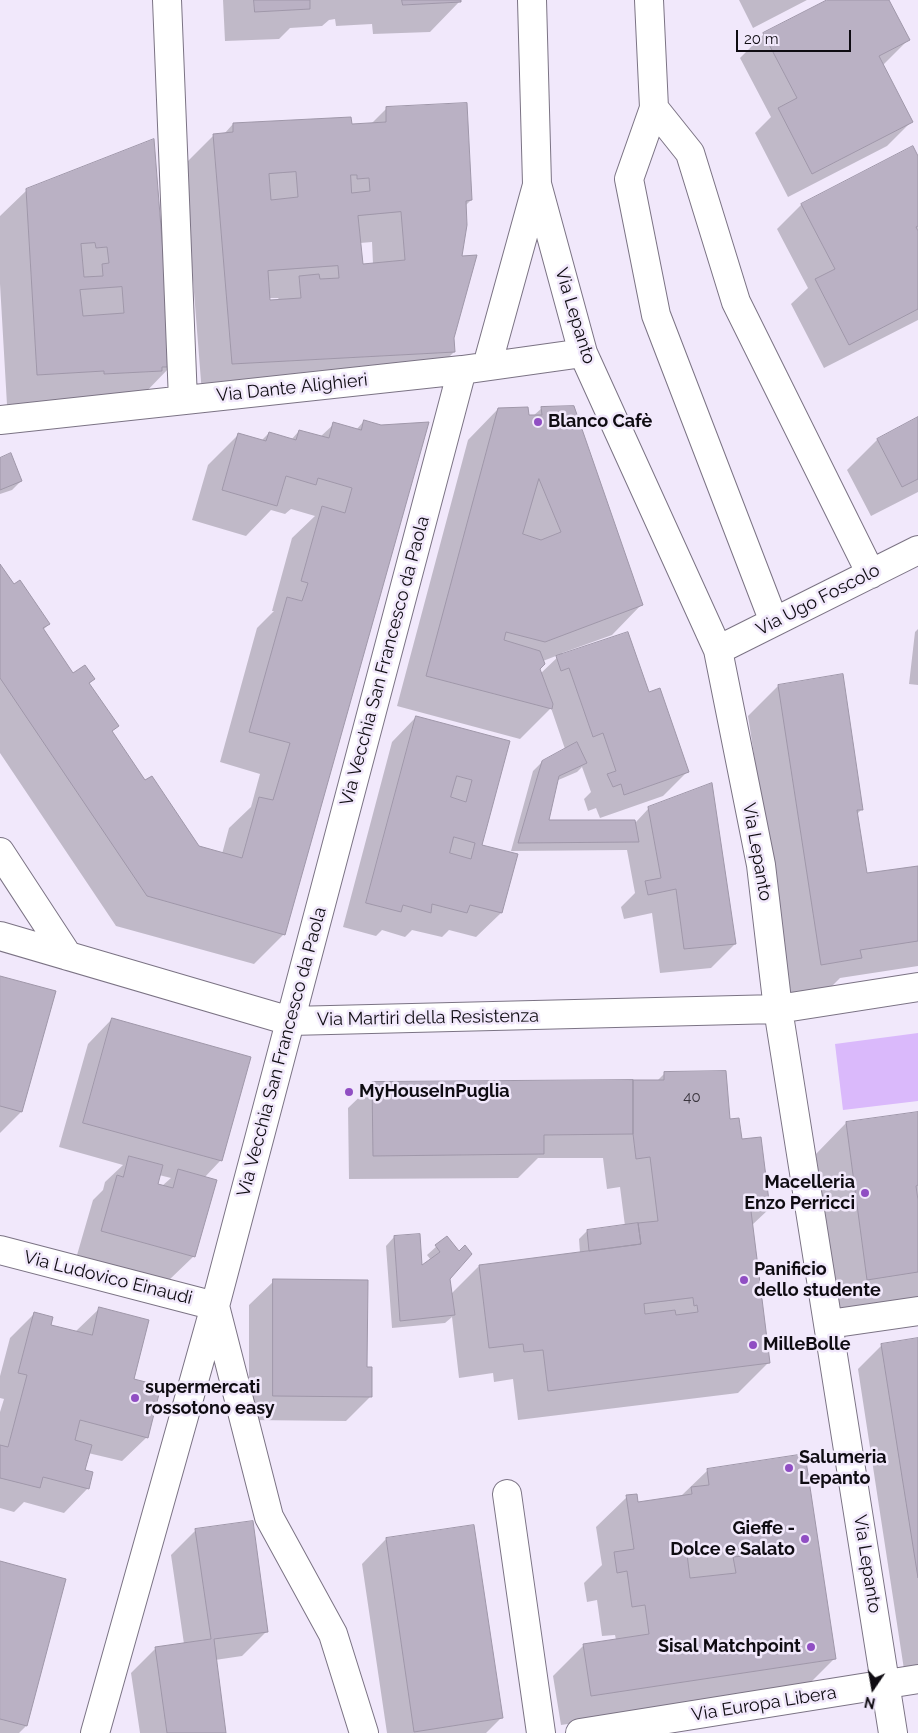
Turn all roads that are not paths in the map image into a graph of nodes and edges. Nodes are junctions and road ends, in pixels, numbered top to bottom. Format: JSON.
{"nodes":[{"id":1,"x":167,"y":0,"type":"edge"},
{"id":2,"x":532,"y":0,"type":"edge"},
{"id":3,"x":648,"y":0,"type":"edge"},
{"id":4,"x":654,"y":108,"type":"junction"},
{"id":5,"x":537,"y":184,"type":"junction"},
{"id":6,"x":583,"y":353,"type":"junction"},
{"id":7,"x":474,"y":368,"type":"junction"},
{"id":8,"x":184,"y":400,"type":"junction"},
{"id":9,"x":0,"y":420,"type":"edge"},
{"id":10,"x":918,"y":550,"type":"edge"},
{"id":11,"x":871,"y":574,"type":"junction"},
{"id":12,"x":774,"y":622,"type":"junction"},
{"id":13,"x":718,"y":650,"type":"junction"},
{"id":14,"x":0,"y":852,"type":"edge"},
{"id":15,"x":0,"y":936,"type":"edge"},
{"id":16,"x":68,"y":956,"type":"junction"},
{"id":17,"x":918,"y":987,"type":"edge"},
{"id":18,"x":778,"y":1009,"type":"junction"},
{"id":19,"x":290,"y":1021,"type":"junction"},
{"id":20,"x":0,"y":1250,"type":"edge"},
{"id":21,"x":215,"y":1306,"type":"junction"},
{"id":22,"x":918,"y":1311,"type":"edge"},
{"id":23,"x":829,"y":1324,"type":"junction"},
{"id":24,"x":507,"y":1494,"type":"dead end"},
{"id":25,"x":918,"y":1679,"type":"edge"},
{"id":26,"x":886,"y":1684,"type":"junction"},
{"id":27,"x":95,"y":1733,"type":"edge"},
{"id":28,"x":364,"y":1733,"type":"edge"},
{"id":29,"x":541,"y":1733,"type":"edge"},
{"id":30,"x":580,"y":1733,"type":"edge"},
{"id":31,"x":893,"y":1733,"type":"edge"}],
"edges":[{"from":1,"to":8,"type":"street"},
{"from":2,"to":5,"type":"street","name":"Via Lepanto"},
{"from":3,"to":4,"type":"street"},
{"from":4,"to":11,"type":"street"},
{"from":4,"to":12,"type":"street"},
{"from":5,"to":6,"type":"street","name":"Via Lepanto"},
{"from":5,"to":7,"type":"street","name":"Via Vecchia San Francesco da Paola"},
{"from":6,"to":7,"type":"street","name":"Via Dante Alighieri"},
{"from":6,"to":13,"type":"street","name":"Via Lepanto"},
{"from":7,"to":8,"type":"street","name":"Via Dante Alighieri"},
{"from":7,"to":19,"type":"street","name":"Via Vecchia San Francesco da Paola"},
{"from":8,"to":9,"type":"street","name":"Via Dante Alighieri"},
{"from":10,"to":11,"type":"street","name":"Via Ugo Foscolo"},
{"from":11,"to":12,"type":"street","name":"Via Ugo Foscolo"},
{"from":12,"to":13,"type":"street","name":"Via Ugo Foscolo"},
{"from":13,"to":18,"type":"street","name":"Via Lepanto"},
{"from":14,"to":16,"type":"street"},
{"from":15,"to":16,"type":"street","name":"Via Martiri della Resistenza"},
{"from":16,"to":19,"type":"street","name":"Via Martiri della Resistenza"},
{"from":17,"to":18,"type":"street","name":"Via Martiri della Resistenza"},
{"from":18,"to":19,"type":"street","name":"Via Martiri della Resistenza"},
{"from":18,"to":23,"type":"street","name":"Via Lepanto"},
{"from":19,"to":21,"type":"street","name":"Via Vecchia San Francesco da Paola"},
{"from":20,"to":21,"type":"street","name":"Via Ludovico Einaudi"},
{"from":21,"to":27,"type":"street","name":"Via Vecchia San Francesco da Paola"},
{"from":21,"to":28,"type":"street"},
{"from":22,"to":23,"type":"street"},
{"from":23,"to":26,"type":"street","name":"Via Lepanto"},
{"from":24,"to":29,"type":"street"},
{"from":25,"to":26,"type":"street","name":"Via Europa Libera"},
{"from":26,"to":30,"type":"street","name":"Via Europa Libera"},
{"from":26,"to":31,"type":"street","name":"Via Lepanto"}]}
